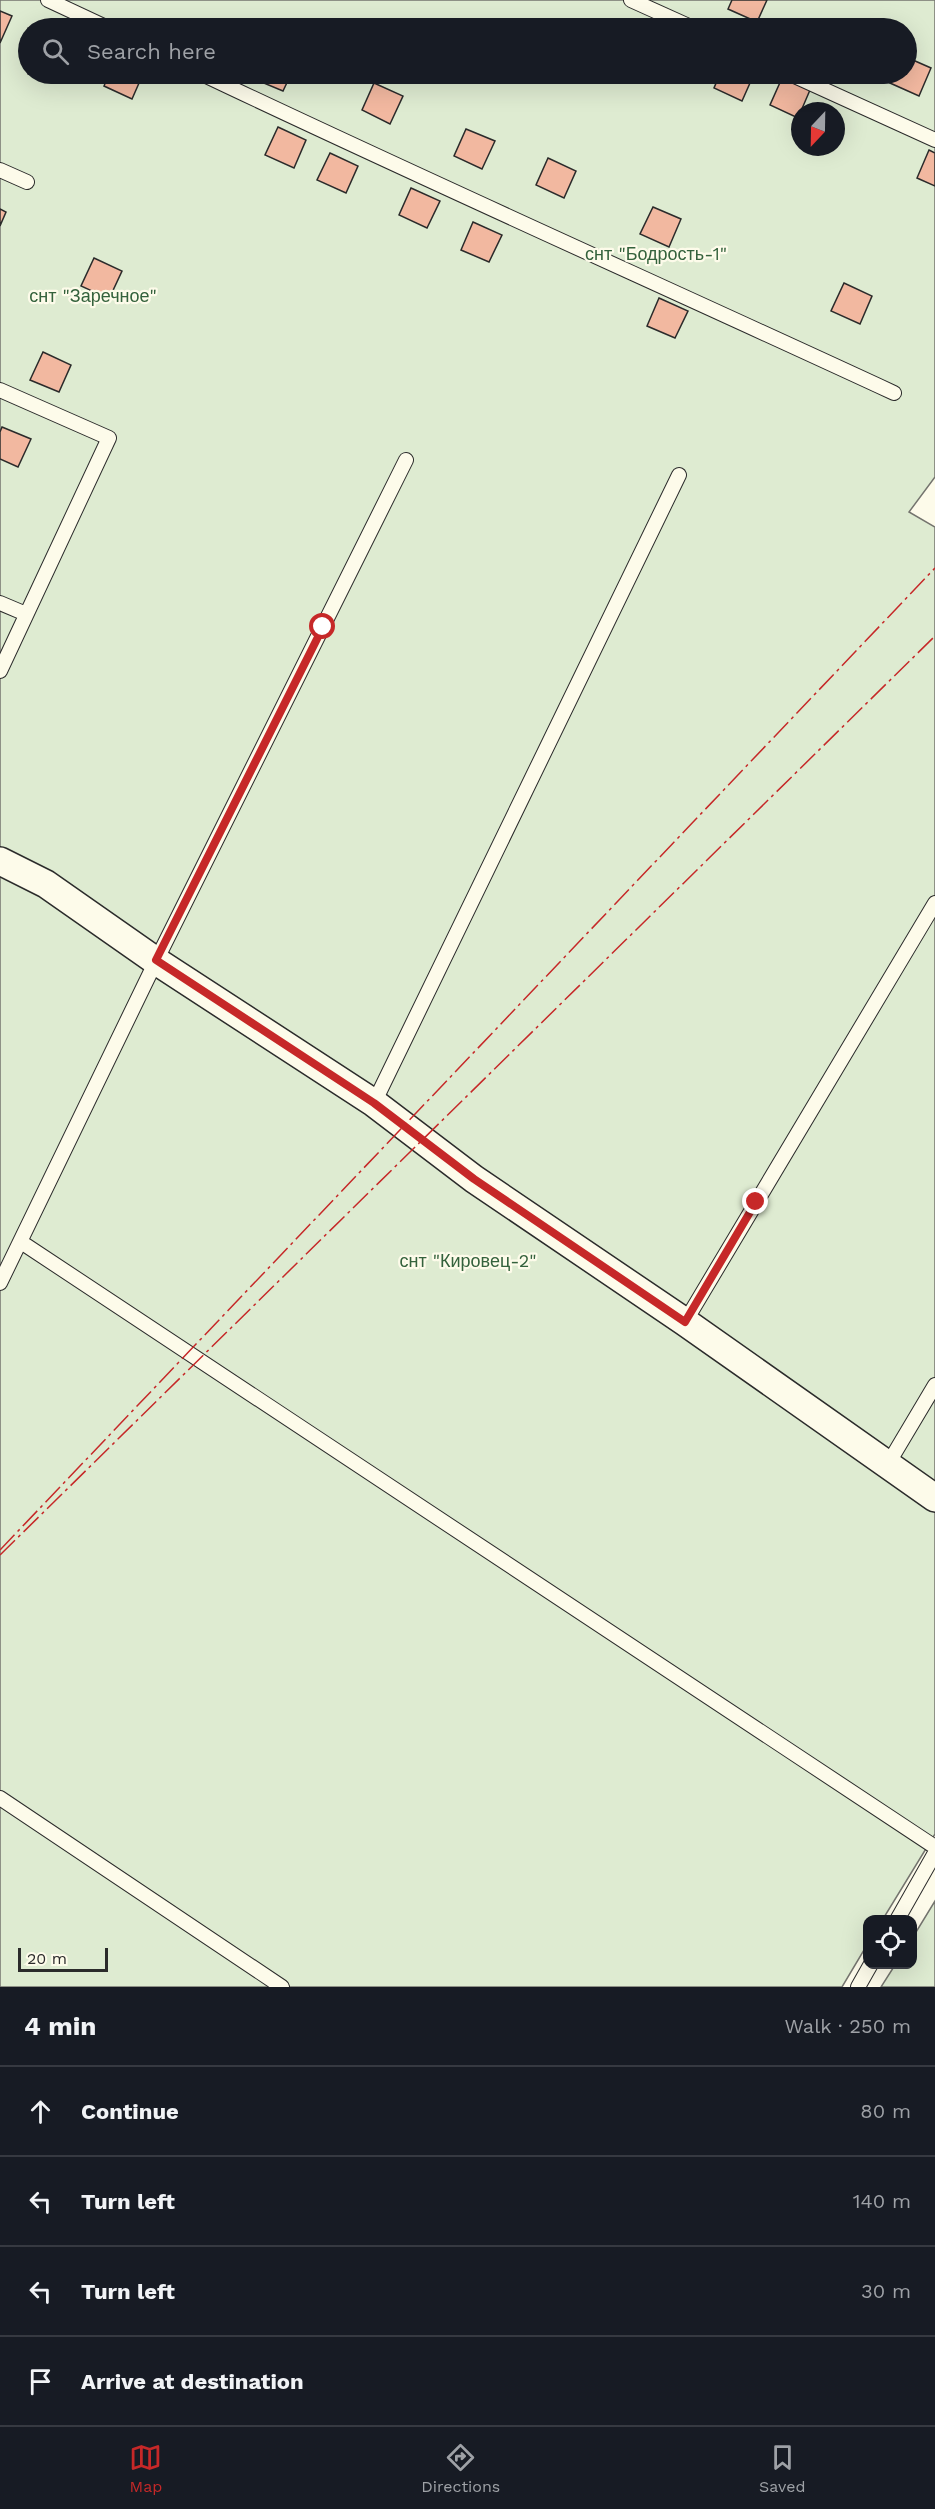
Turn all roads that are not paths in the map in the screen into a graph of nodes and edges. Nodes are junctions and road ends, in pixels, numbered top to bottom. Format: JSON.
{"nodes":[{"id":1,"x":48,"y":0,"type":"edge"},
{"id":2,"x":631,"y":0,"type":"edge"},
{"id":3,"x":87,"y":18,"type":"edge"},
{"id":4,"x":671,"y":18,"type":"edge"},
{"id":5,"x":223,"y":84,"type":"edge"},
{"id":6,"x":812,"y":84,"type":"edge"},
{"id":7,"x":935,"y":124,"type":"edge"},
{"id":8,"x":932,"y":139,"type":"edge"},
{"id":9,"x":0,"y":170,"type":"edge"},
{"id":10,"x":27,"y":182,"type":"dead end"},
{"id":11,"x":0,"y":390,"type":"edge"},
{"id":12,"x":894,"y":393,"type":"dead end"},
{"id":13,"x":406,"y":460,"type":"dead end"},
{"id":14,"x":679,"y":475,"type":"dead end"},
{"id":15,"x":0,"y":603,"type":"edge"},
{"id":16,"x":26,"y":614,"type":"junction"},
{"id":17,"x":0,"y":671,"type":"edge"},
{"id":18,"x":0,"y":861,"type":"edge"},
{"id":19,"x":935,"y":903,"type":"edge"},
{"id":20,"x":156,"y":960,"type":"junction"},
{"id":21,"x":374,"y":1103,"type":"junction"},
{"id":22,"x":21,"y":1242,"type":"junction"},
{"id":23,"x":0,"y":1283,"type":"edge"},
{"id":24,"x":685,"y":1322,"type":"junction"},
{"id":25,"x":935,"y":1385,"type":"edge"},
{"id":26,"x":888,"y":1464,"type":"junction"},
{"id":27,"x":935,"y":1498,"type":"edge"},
{"id":28,"x":0,"y":1798,"type":"edge"},
{"id":29,"x":935,"y":1847,"type":"edge"},
{"id":30,"x":935,"y":1853,"type":"edge"},
{"id":31,"x":900,"y":1915,"type":"edge"},
{"id":32,"x":869,"y":1969,"type":"edge"},
{"id":33,"x":282,"y":1987,"type":"edge"},
{"id":34,"x":858,"y":1987,"type":"edge"}],
"edges":[{"from":1,"to":3,"type":"lane"},
{"from":2,"to":4,"type":"lane"},
{"from":5,"to":12,"type":"lane"},
{"from":6,"to":8,"type":"lane"},
{"from":7,"to":8,"type":"lane"},
{"from":9,"to":10,"type":"lane"},
{"from":11,"to":16,"type":"lane"},
{"from":13,"to":20,"type":"lane"},
{"from":14,"to":21,"type":"lane"},
{"from":15,"to":16,"type":"lane"},
{"from":16,"to":17,"type":"lane"},
{"from":18,"to":20,"type":"street"},
{"from":19,"to":24,"type":"lane"},
{"from":20,"to":21,"type":"street"},
{"from":20,"to":22,"type":"lane"},
{"from":21,"to":24,"type":"street"},
{"from":22,"to":23,"type":"lane"},
{"from":22,"to":29,"type":"lane"},
{"from":24,"to":26,"type":"street"},
{"from":25,"to":26,"type":"lane"},
{"from":26,"to":27,"type":"street"},
{"from":28,"to":33,"type":"lane"},
{"from":30,"to":31,"type":"lane"},
{"from":32,"to":34,"type":"lane"}]}
